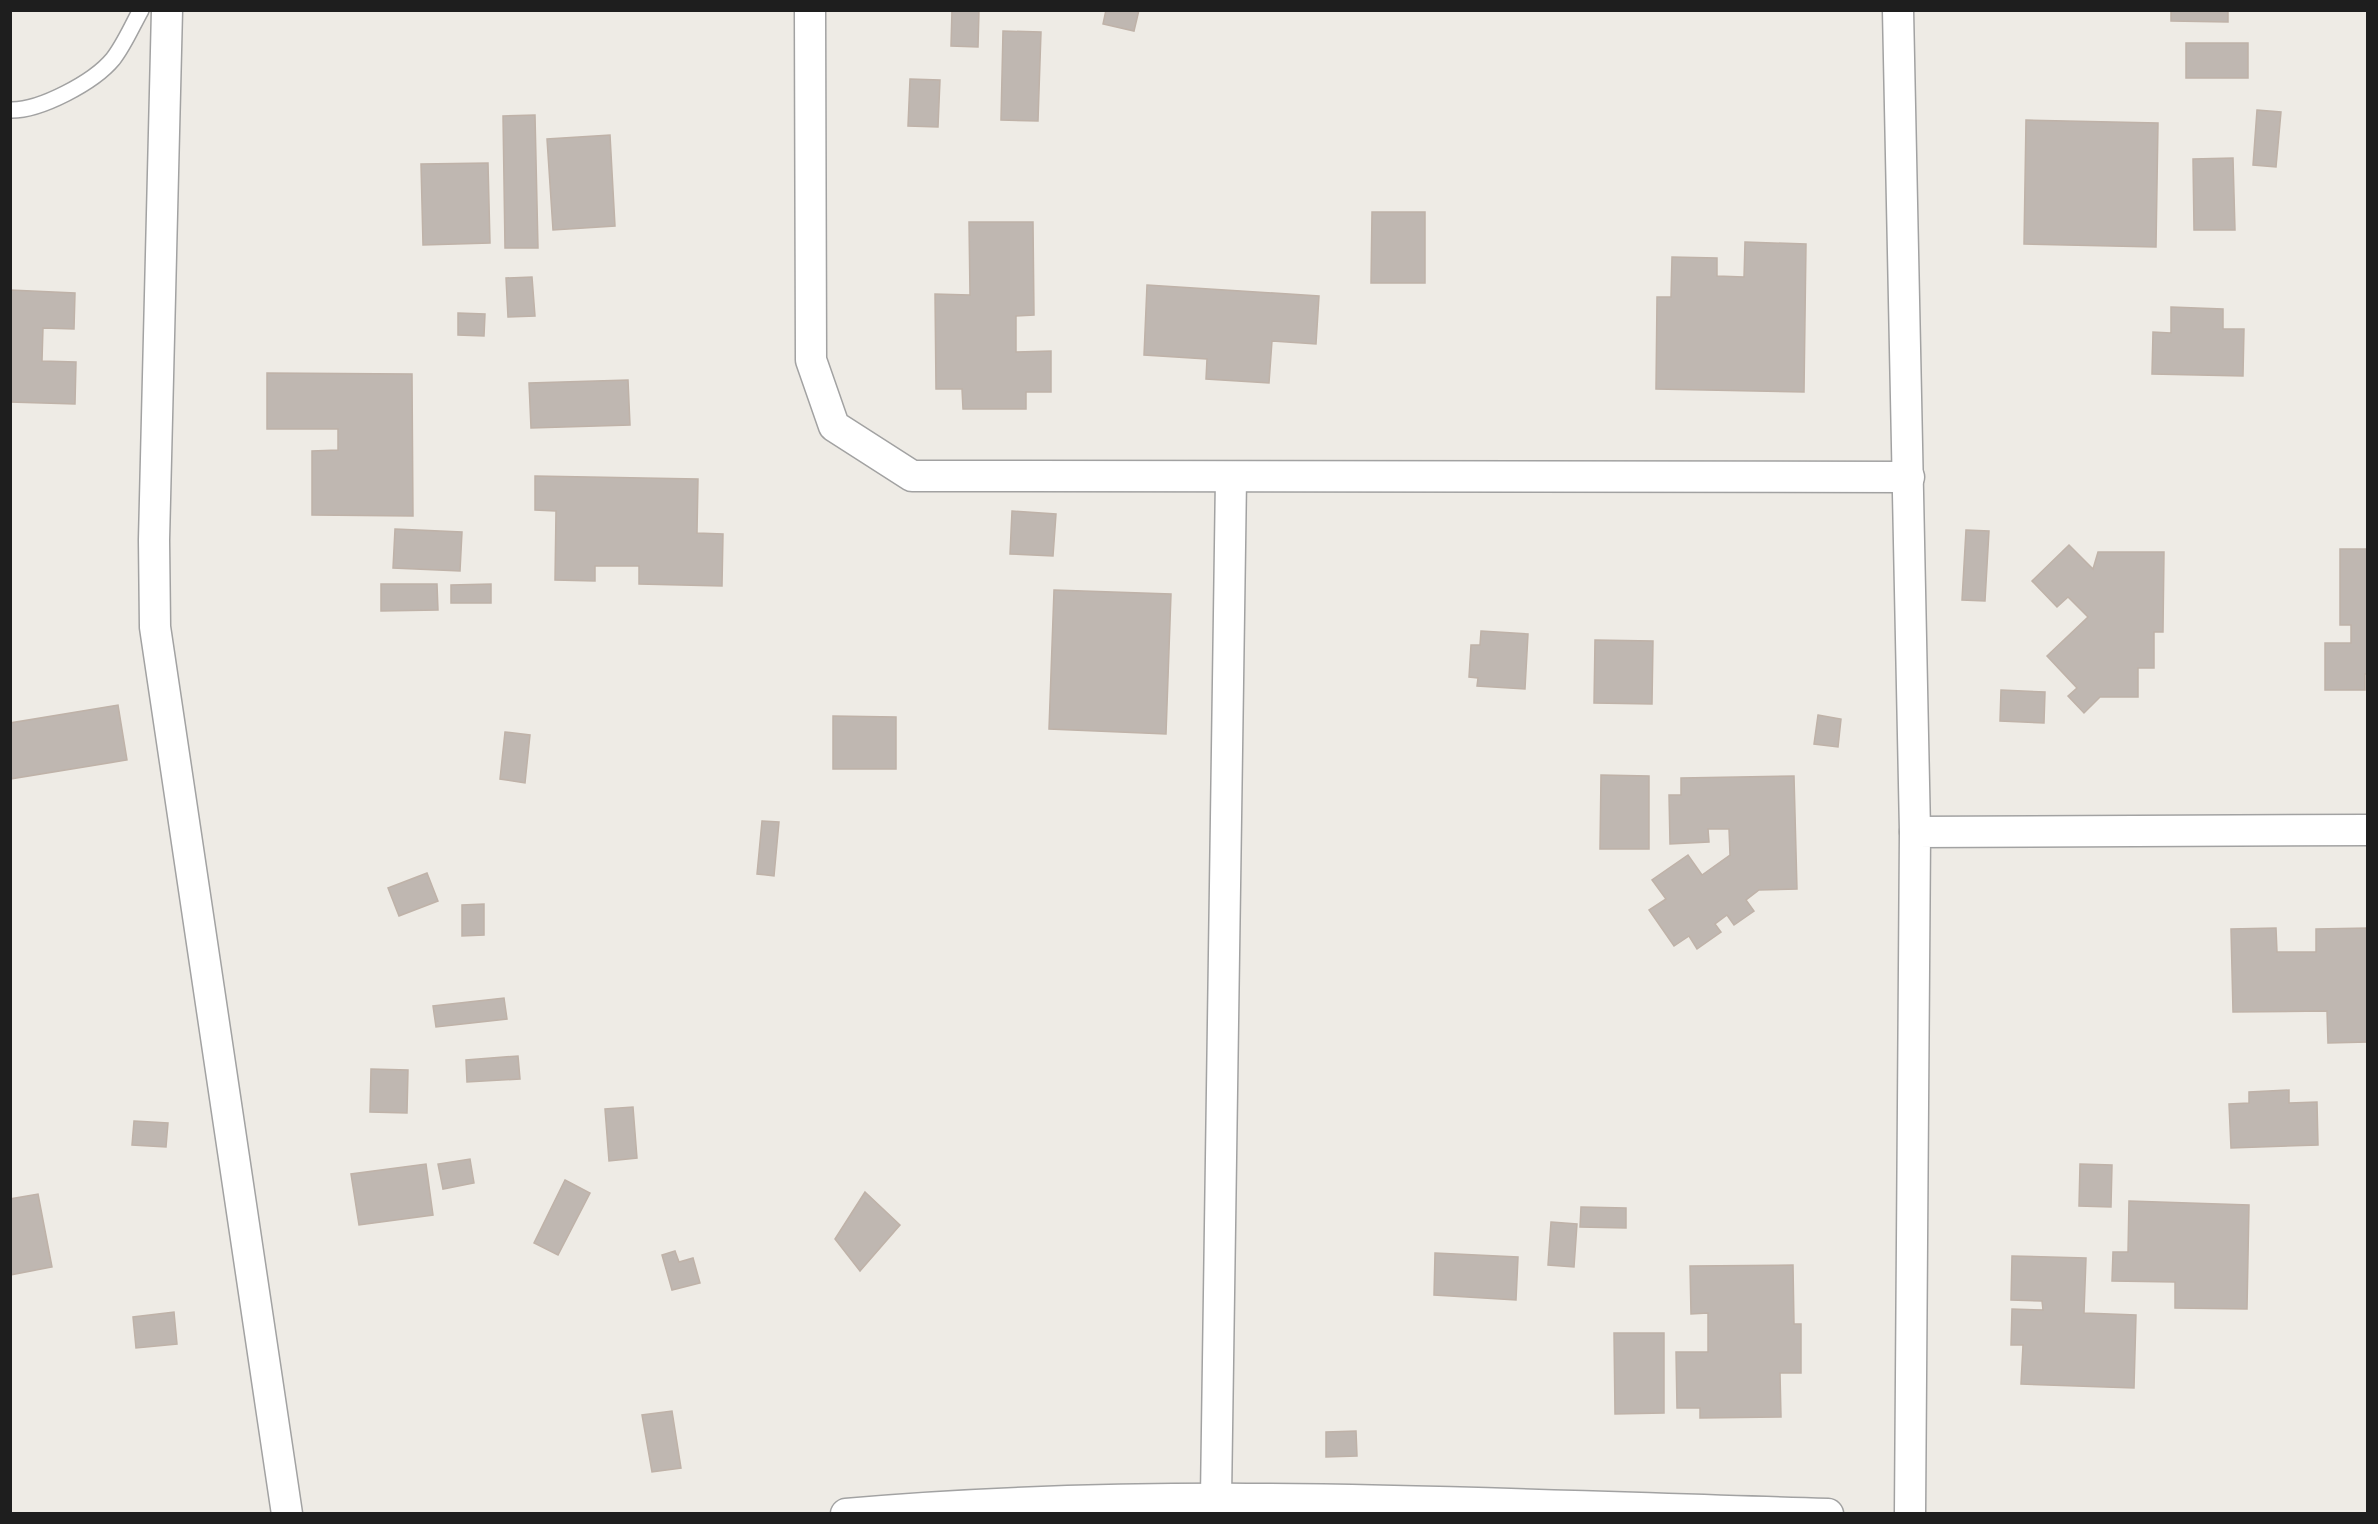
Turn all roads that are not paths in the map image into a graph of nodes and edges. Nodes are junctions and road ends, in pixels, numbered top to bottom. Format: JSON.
{"nodes":[{"id":1,"x":141,"y":10,"type":"edge"},
{"id":2,"x":167,"y":10,"type":"edge"},
{"id":3,"x":810,"y":10,"type":"edge"},
{"id":4,"x":1898,"y":10,"type":"edge"},
{"id":5,"x":10,"y":110,"type":"edge"},
{"id":6,"x":1909,"y":477,"type":"junction"},
{"id":7,"x":1231,"y":478,"type":"junction"},
{"id":8,"x":2367,"y":830,"type":"edge"},
{"id":9,"x":1915,"y":832,"type":"junction"},
{"id":10,"x":1216,"y":1498,"type":"junction"},
{"id":11,"x":286,"y":1514,"type":"edge"},
{"id":12,"x":846,"y":1514,"type":"edge"},
{"id":13,"x":1828,"y":1514,"type":"edge"},
{"id":14,"x":1910,"y":1514,"type":"edge"}],
"edges":[{"from":1,"to":5,"type":"lane"},
{"from":2,"to":11,"type":"street"},
{"from":3,"to":7,"type":"street"},
{"from":4,"to":6,"type":"street"},
{"from":6,"to":7,"type":"street"},
{"from":6,"to":9,"type":"street"},
{"from":7,"to":10,"type":"street"},
{"from":8,"to":9,"type":"street"},
{"from":9,"to":14,"type":"street"},
{"from":10,"to":12,"type":"street"},
{"from":10,"to":13,"type":"street"}]}
